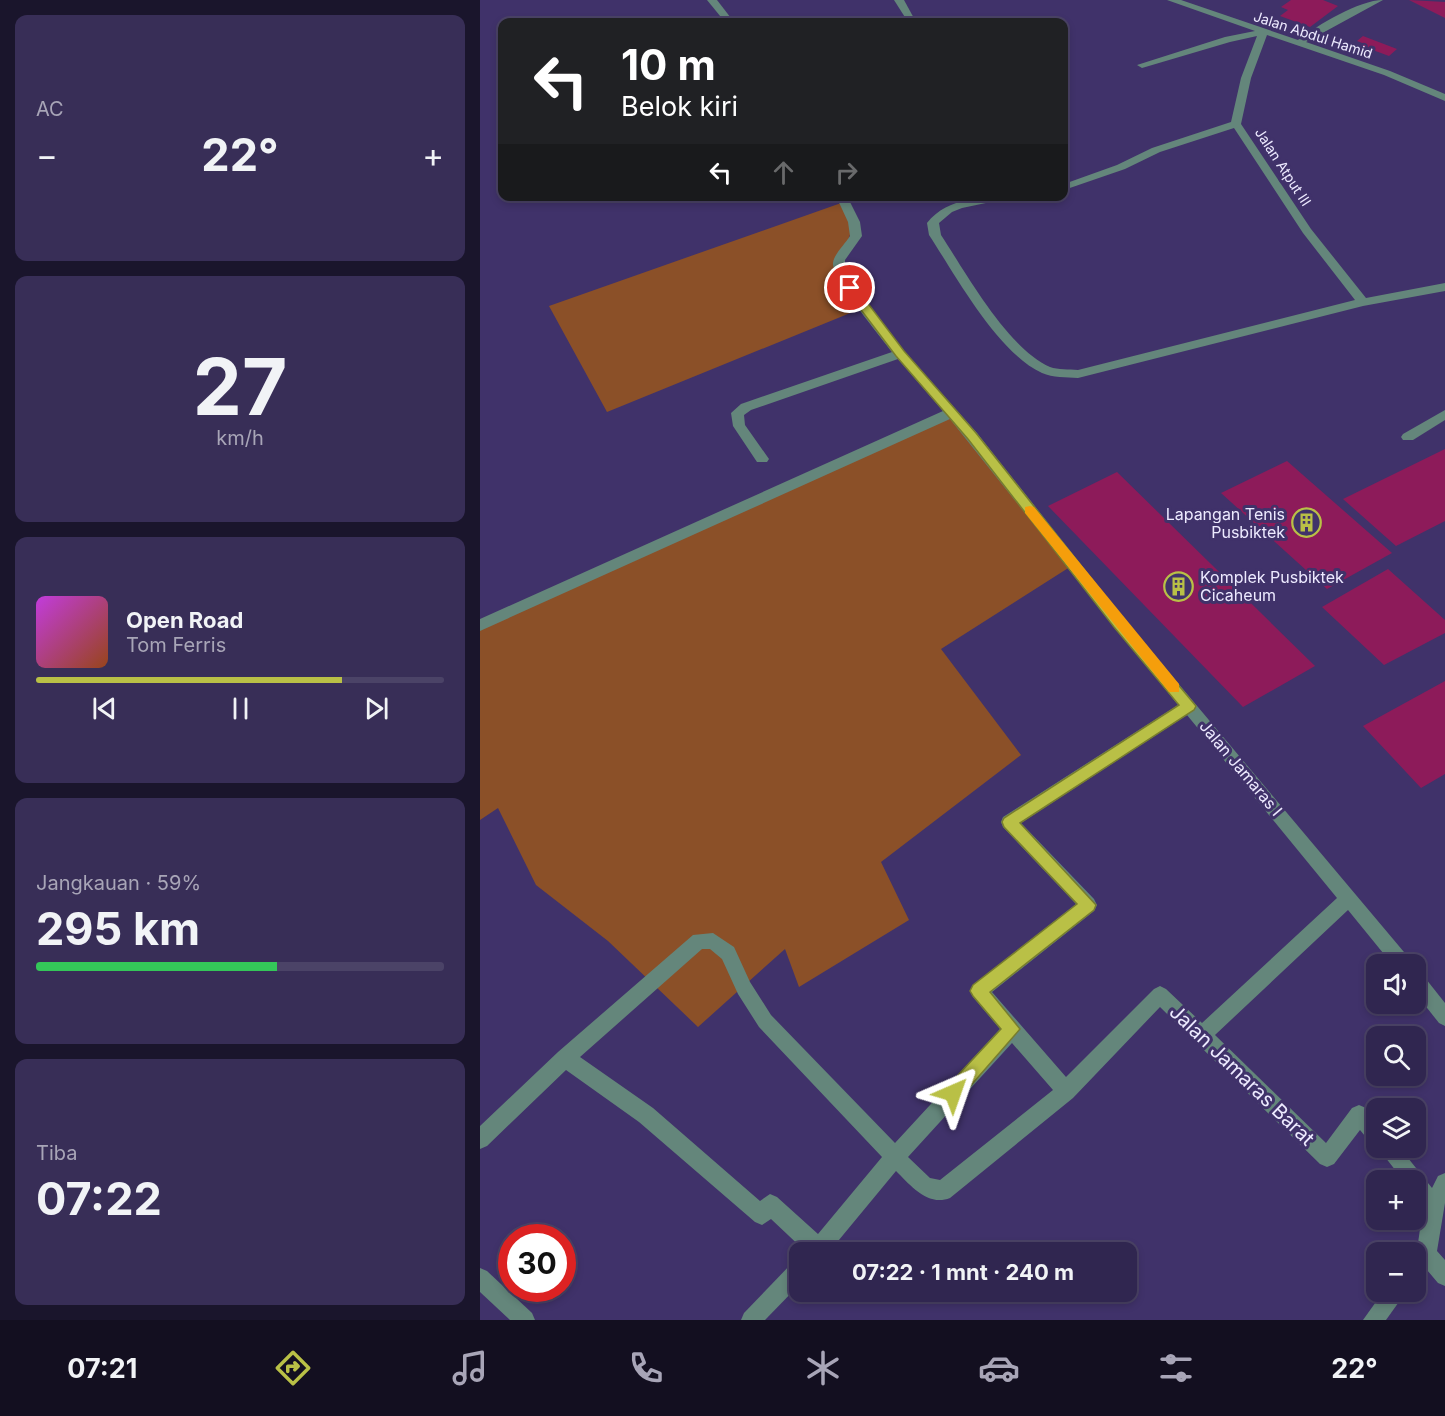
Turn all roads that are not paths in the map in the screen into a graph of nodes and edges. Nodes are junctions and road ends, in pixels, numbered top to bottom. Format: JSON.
{"nodes":[{"id":1,"x":712,"y":0,"type":"edge"},
{"id":2,"x":899,"y":0,"type":"edge"},
{"id":3,"x":1172,"y":0,"type":"edge"},
{"id":4,"x":1378,"y":0,"type":"edge"},
{"id":5,"x":727,"y":18,"type":"edge"},
{"id":6,"x":910,"y":18,"type":"edge"},
{"id":7,"x":1263,"y":33,"type":"junction"},
{"id":8,"x":1298,"y":44,"type":"junction"},
{"id":9,"x":1142,"y":65,"type":"dead end"},
{"id":10,"x":1445,"y":98,"type":"edge"},
{"id":11,"x":1236,"y":123,"type":"junction"},
{"id":12,"x":1068,"y":186,"type":"edge"},
{"id":13,"x":844,"y":201,"type":"edge"},
{"id":14,"x":985,"y":201,"type":"edge"},
{"id":15,"x":1445,"y":287,"type":"edge"},
{"id":16,"x":1363,"y":302,"type":"junction"},
{"id":17,"x":900,"y":354,"type":"junction"},
{"id":18,"x":951,"y":413,"type":"junction"},
{"id":19,"x":1445,"y":414,"type":"edge"},
{"id":20,"x":1408,"y":437,"type":"dead end"},
{"id":21,"x":762,"y":459,"type":"dead end"},
{"id":22,"x":480,"y":626,"type":"edge"},
{"id":23,"x":1189,"y":706,"type":"junction"},
{"id":24,"x":1348,"y":898,"type":"junction"},
{"id":25,"x":1395,"y":954,"type":"edge"},
{"id":26,"x":1426,"y":993,"type":"edge"},
{"id":27,"x":1445,"y":1017,"type":"edge"},
{"id":28,"x":1012,"y":1029,"type":"junction"},
{"id":29,"x":1202,"y":1035,"type":"junction"},
{"id":30,"x":565,"y":1058,"type":"junction"},
{"id":31,"x":1066,"y":1091,"type":"junction"},
{"id":32,"x":1366,"y":1123,"type":"edge"},
{"id":33,"x":480,"y":1139,"type":"edge"},
{"id":34,"x":895,"y":1157,"type":"junction"},
{"id":35,"x":1396,"y":1158,"type":"edge"},
{"id":36,"x":1406,"y":1170,"type":"edge"},
{"id":37,"x":1445,"y":1183,"type":"edge"},
{"id":38,"x":1426,"y":1196,"type":"edge"},
{"id":39,"x":1433,"y":1206,"type":"junction"},
{"id":40,"x":808,"y":1242,"type":"edge"},
{"id":41,"x":824,"y":1242,"type":"edge"},
{"id":42,"x":1425,"y":1242,"type":"edge"},
{"id":43,"x":1426,"y":1264,"type":"edge"},
{"id":44,"x":1445,"y":1276,"type":"edge"},
{"id":45,"x":480,"y":1278,"type":"edge"},
{"id":46,"x":789,"y":1280,"type":"edge"},
{"id":47,"x":1388,"y":1302,"type":"edge"},
{"id":48,"x":525,"y":1320,"type":"edge"},
{"id":49,"x":751,"y":1320,"type":"edge"},
{"id":50,"x":1373,"y":1320,"type":"edge"}],
"edges":[{"from":1,"to":5,"type":"street"},
{"from":2,"to":6,"type":"street"},
{"from":3,"to":7,"type":"street","name":"Jalan Abdul Hamid"},
{"from":4,"to":8,"type":"street"},
{"from":7,"to":8,"type":"street","name":"Jalan Abdul Hamid"},
{"from":7,"to":9,"type":"street"},
{"from":7,"to":11,"type":"street","name":"Jalan Atput III"},
{"from":8,"to":10,"type":"street","name":"Jalan Abdul Hamid"},
{"from":11,"to":12,"type":"street"},
{"from":11,"to":16,"type":"street","name":"Jalan Atput III"},
{"from":13,"to":17,"type":"street","name":"Jalan Jamaras I"},
{"from":14,"to":16,"type":"street"},
{"from":15,"to":16,"type":"street"},
{"from":17,"to":18,"type":"street","name":"Jalan Jamaras I"},
{"from":17,"to":21,"type":"street"},
{"from":18,"to":22,"type":"street"},
{"from":18,"to":23,"type":"street","name":"Jalan Jamaras I"},
{"from":19,"to":20,"type":"street"},
{"from":23,"to":24,"type":"street","name":"Jalan Jamaras I"},
{"from":23,"to":28,"type":"street"},
{"from":24,"to":25,"type":"street","name":"Jalan Jamaras I"},
{"from":24,"to":29,"type":"street"},
{"from":26,"to":27,"type":"street"},
{"from":28,"to":31,"type":"street"},
{"from":28,"to":34,"type":"street"},
{"from":29,"to":31,"type":"street","name":"Jalan Jamaras Barat"},
{"from":29,"to":32,"type":"street","name":"Jalan Jamaras Barat"},
{"from":30,"to":33,"type":"street"},
{"from":30,"to":34,"type":"street"},
{"from":30,"to":40,"type":"street"},
{"from":31,"to":34,"type":"street","name":"Jalan Jamaras Barat"},
{"from":34,"to":41,"type":"street"},
{"from":35,"to":36,"type":"street"},
{"from":37,"to":39,"type":"street"},
{"from":38,"to":39,"type":"street"},
{"from":39,"to":42,"type":"street"},
{"from":43,"to":44,"type":"street"},
{"from":45,"to":48,"type":"street"},
{"from":46,"to":49,"type":"street"},
{"from":47,"to":50,"type":"street"}]}
